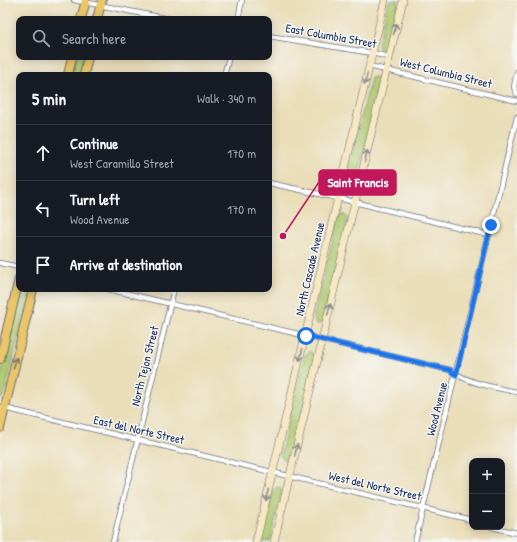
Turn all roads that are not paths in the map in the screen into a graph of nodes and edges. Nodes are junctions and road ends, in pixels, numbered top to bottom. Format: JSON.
{"nodes":[{"id":1,"x":74,"y":0,"type":"edge"},
{"id":2,"x":242,"y":0,"type":"edge"},
{"id":3,"x":385,"y":0,"type":"edge"},
{"id":4,"x":402,"y":0,"type":"edge"},
{"id":5,"x":86,"y":1,"type":"edge"},
{"id":6,"x":101,"y":2,"type":"edge"},
{"id":7,"x":82,"y":16,"type":"edge"},
{"id":8,"x":98,"y":16,"type":"edge"},
{"id":9,"x":157,"y":16,"type":"edge"},
{"id":10,"x":239,"y":16,"type":"edge"},
{"id":11,"x":272,"y":36,"type":"edge"},
{"id":12,"x":372,"y":53,"type":"junction"},
{"id":13,"x":389,"y":57,"type":"junction"},
{"id":14,"x":71,"y":60,"type":"edge"},
{"id":15,"x":87,"y":60,"type":"edge"},
{"id":16,"x":228,"y":60,"type":"edge"},
{"id":17,"x":369,"y":66,"type":"junction"},
{"id":18,"x":387,"y":69,"type":"junction"},
{"id":19,"x":69,"y":72,"type":"edge"},
{"id":20,"x":85,"y":72,"type":"edge"},
{"id":21,"x":225,"y":72,"type":"edge"},
{"id":22,"x":517,"y":72,"type":"edge"},
{"id":23,"x":517,"y":94,"type":"edge"},
{"id":24,"x":517,"y":101,"type":"edge"},
{"id":25,"x":517,"y":118,"type":"edge"},
{"id":26,"x":272,"y":184,"type":"edge"},
{"id":27,"x":338,"y":198,"type":"junction"},
{"id":28,"x":355,"y":203,"type":"junction"},
{"id":29,"x":489,"y":235,"type":"junction"},
{"id":30,"x":0,"y":263,"type":"edge"},
{"id":31,"x":16,"y":266,"type":"edge"},
{"id":32,"x":16,"y":292,"type":"edge"},
{"id":33,"x":32,"y":292,"type":"edge"},
{"id":34,"x":120,"y":292,"type":"edge"},
{"id":35,"x":173,"y":292,"type":"edge"},
{"id":36,"x":170,"y":304,"type":"junction"},
{"id":37,"x":306,"y":336,"type":"junction"},
{"id":38,"x":322,"y":340,"type":"junction"},
{"id":39,"x":0,"y":359,"type":"edge"},
{"id":40,"x":456,"y":375,"type":"junction"},
{"id":41,"x":517,"y":392,"type":"edge"},
{"id":42,"x":2,"y":408,"type":"edge"},
{"id":43,"x":0,"y":428,"type":"edge"},
{"id":44,"x":137,"y":440,"type":"junction"},
{"id":45,"x":273,"y":472,"type":"junction"},
{"id":46,"x":290,"y":476,"type":"junction"},
{"id":47,"x":423,"y":508,"type":"junction"},
{"id":48,"x":469,"y":519,"type":"edge"},
{"id":49,"x":504,"y":530,"type":"edge"},
{"id":50,"x":517,"y":533,"type":"edge"},
{"id":51,"x":113,"y":542,"type":"edge"},
{"id":52,"x":256,"y":542,"type":"edge"},
{"id":53,"x":274,"y":542,"type":"edge"},
{"id":54,"x":415,"y":542,"type":"edge"}],
"edges":[{"from":1,"to":5,"type":"street"},
{"from":2,"to":10,"type":"street"},
{"from":3,"to":12,"type":"main road","name":"North Cascade Avenue"},
{"from":13,"to":4,"type":"main road","one_way":true},
{"from":5,"to":6,"type":"street"},
{"from":5,"to":7,"type":"main road"},
{"from":6,"to":8,"type":"main road"},
{"from":6,"to":9,"type":"street"},
{"from":11,"to":12,"type":"street","name":"East Columbia Street"},
{"from":12,"to":13,"type":"street","name":"East Columbia Street"},
{"from":12,"to":17,"type":"main road","name":"North Cascade Avenue"},
{"from":13,"to":18,"type":"main road"},
{"from":14,"to":19,"type":"main road"},
{"from":15,"to":20,"type":"main road"},
{"from":16,"to":21,"type":"street"},
{"from":17,"to":18,"type":"street","name":"West Columbia Street"},
{"from":17,"to":27,"type":"main road","name":"North Cascade Avenue","one_way":true},
{"from":18,"to":24,"type":"street","name":"West Columbia Street"},
{"from":28,"to":18,"type":"main road","one_way":true},
{"from":22,"to":23,"type":"street"},
{"from":25,"to":29,"type":"street","name":"Wood Avenue"},
{"from":26,"to":27,"type":"street"},
{"from":27,"to":28,"type":"street"},
{"from":27,"to":37,"type":"main road","name":"North Cascade Avenue"},
{"from":28,"to":29,"type":"street"},
{"from":38,"to":28,"type":"main road","one_way":true},
{"from":29,"to":40,"type":"street","name":"Wood Avenue"},
{"from":30,"to":31,"type":"street"},
{"from":32,"to":39,"type":"main road"},
{"from":42,"to":33,"type":"main road","one_way":true},
{"from":34,"to":36,"type":"street"},
{"from":35,"to":36,"type":"street","name":"North Tejon Street"},
{"from":36,"to":37,"type":"street"},
{"from":36,"to":44,"type":"street","name":"North Tejon Street"},
{"from":37,"to":38,"type":"street"},
{"from":37,"to":45,"type":"main road","name":"North Cascade Avenue","one_way":true},
{"from":38,"to":40,"type":"street"},
{"from":46,"to":38,"type":"main road","one_way":true},
{"from":40,"to":41,"type":"street"},
{"from":40,"to":47,"type":"street","name":"Wood Avenue"},
{"from":42,"to":43,"type":"main road"},
{"from":42,"to":44,"type":"street","name":"East del Norte Street"},
{"from":44,"to":45,"type":"street","name":"East del Norte Street"},
{"from":44,"to":51,"type":"street","name":"North Tejon Street"},
{"from":45,"to":46,"type":"street","name":"West del Norte Street"},
{"from":45,"to":52,"type":"main road","name":"North Cascade Avenue","one_way":true},
{"from":46,"to":47,"type":"street","name":"West del Norte Street"},
{"from":46,"to":53,"type":"main road"},
{"from":47,"to":48,"type":"street","name":"West del Norte Street"},
{"from":47,"to":54,"type":"street","name":"Wood Avenue"},
{"from":49,"to":50,"type":"street"}]}
